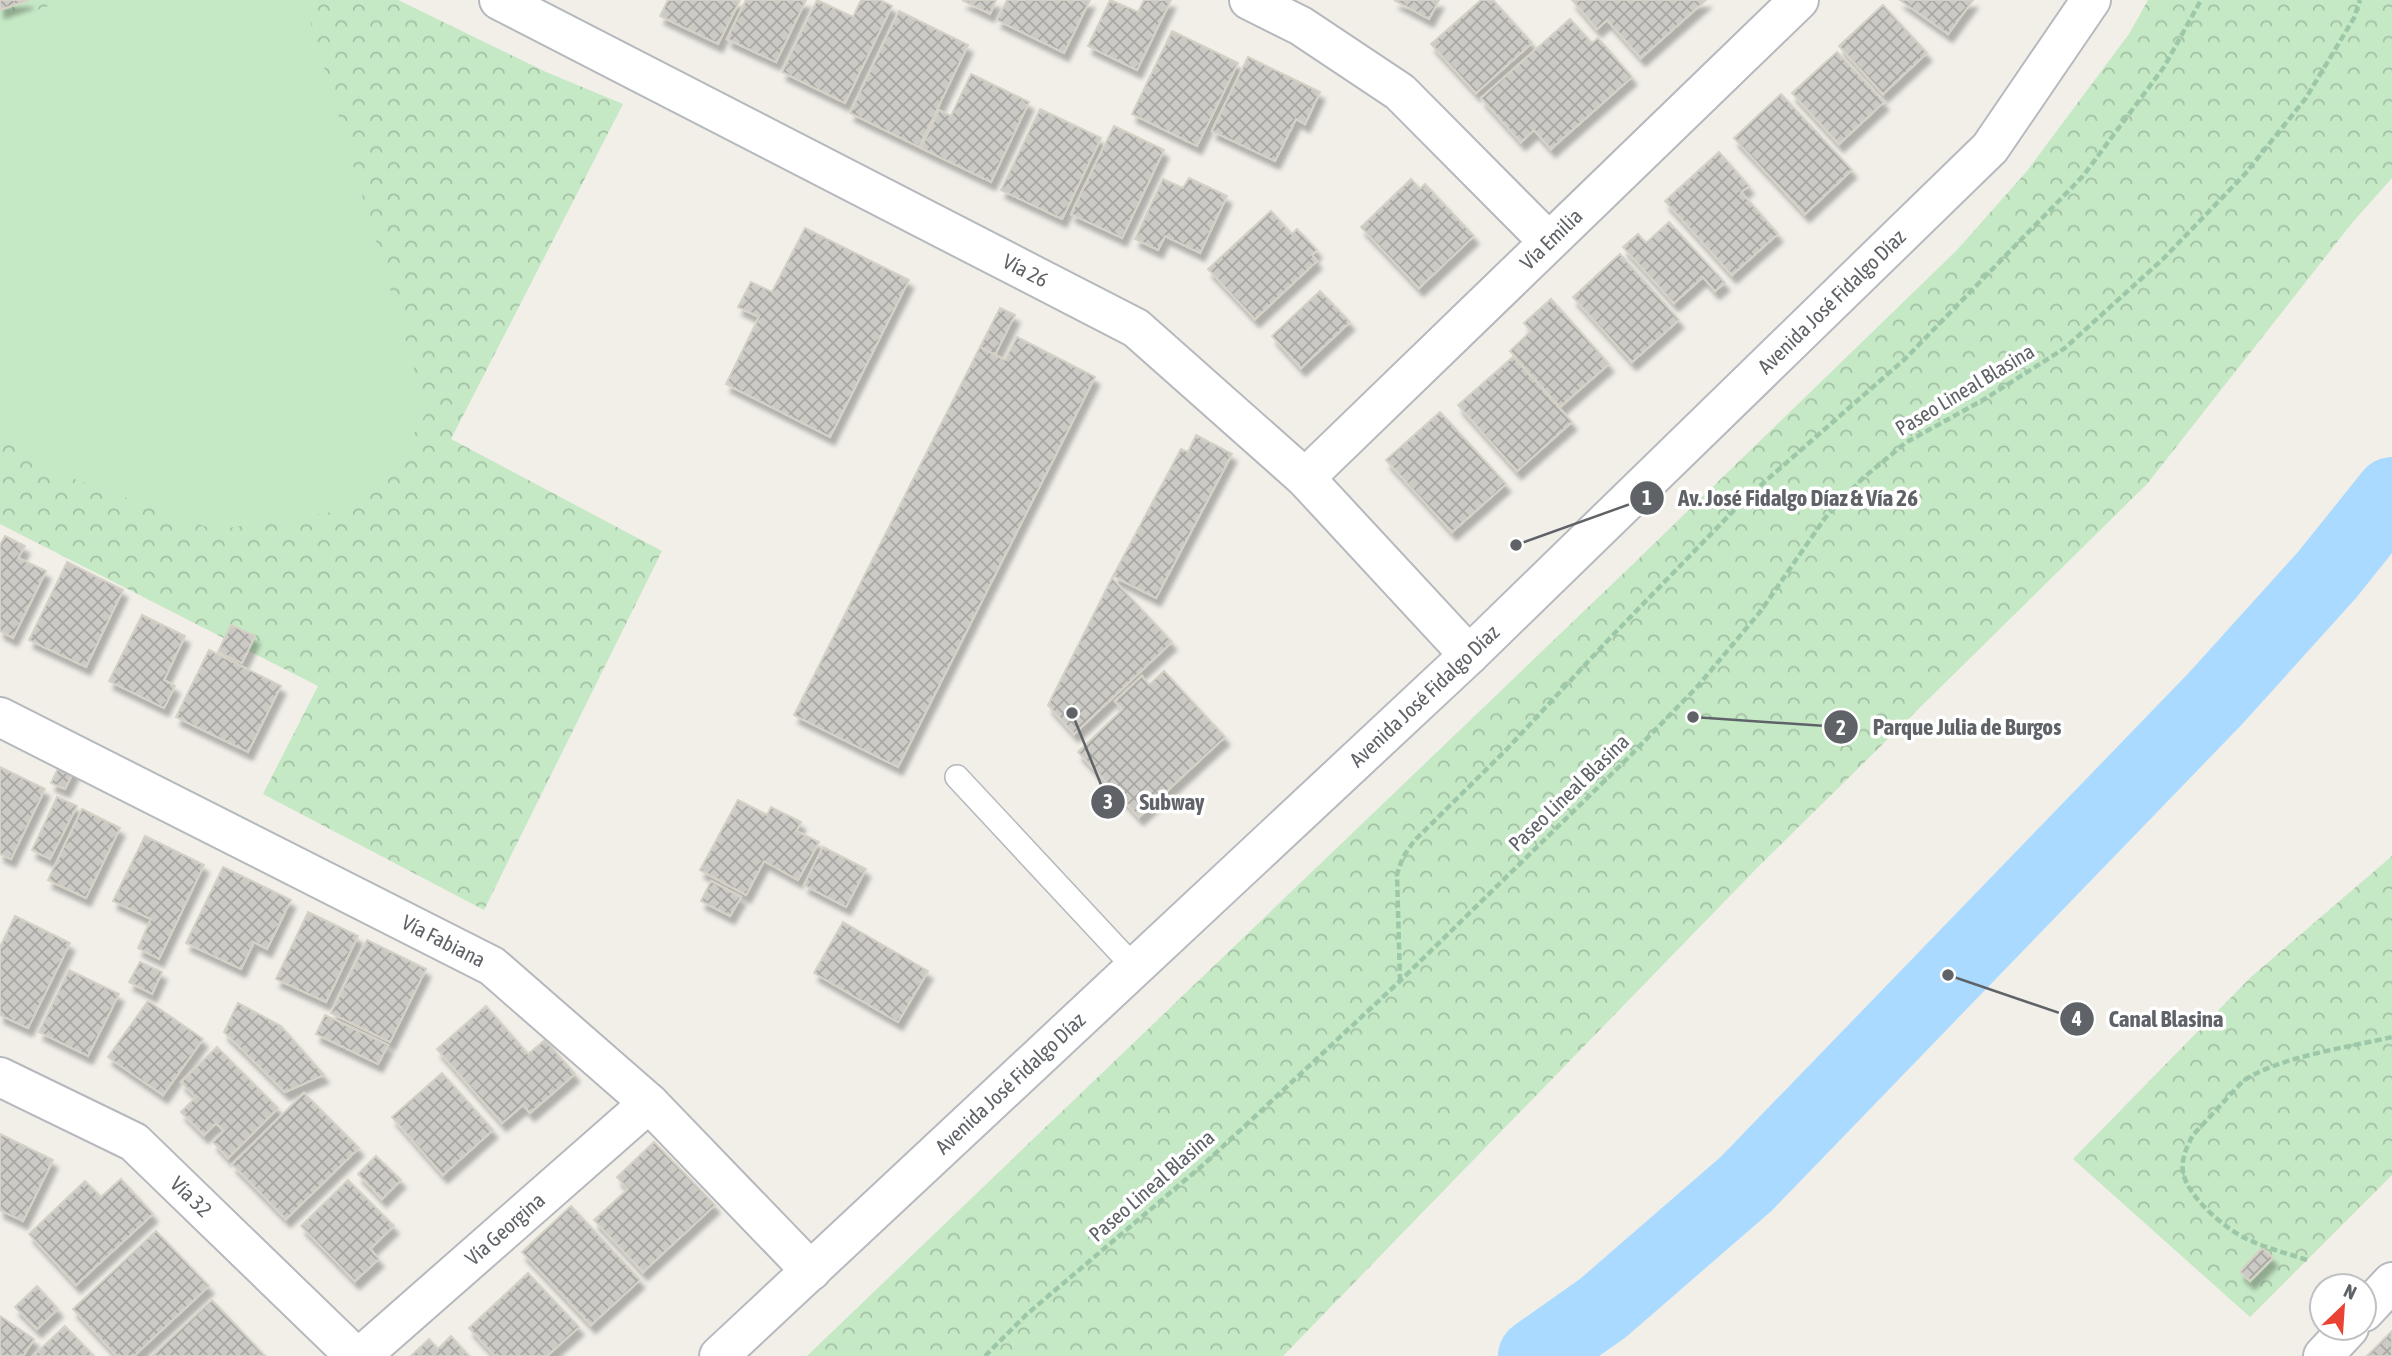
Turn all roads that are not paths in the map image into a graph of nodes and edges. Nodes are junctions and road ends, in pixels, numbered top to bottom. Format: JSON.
{"nodes":[{"id":1,"x":499,"y":0,"type":"edge"},
{"id":2,"x":1249,"y":0,"type":"edge"},
{"id":3,"x":1797,"y":0,"type":"edge"},
{"id":4,"x":2091,"y":0,"type":"edge"},
{"id":5,"x":1548,"y":241,"type":"junction"},
{"id":6,"x":1305,"y":478,"type":"junction"},
{"id":7,"x":1469,"y":655,"type":"junction"},
{"id":8,"x":0,"y":717,"type":"edge"},
{"id":9,"x":957,"y":777,"type":"dead end"},
{"id":10,"x":1135,"y":968,"type":"junction"},
{"id":11,"x":0,"y":1077,"type":"edge"},
{"id":12,"x":649,"y":1102,"type":"junction"},
{"id":13,"x":811,"y":1271,"type":"junction"},
{"id":14,"x":2392,"y":1282,"type":"edge"},
{"id":15,"x":2378,"y":1297,"type":"edge"},
{"id":16,"x":2336,"y":1342,"type":"edge"},
{"id":17,"x":355,"y":1356,"type":"edge"},
{"id":18,"x":361,"y":1356,"type":"edge"},
{"id":19,"x":719,"y":1356,"type":"edge"},
{"id":20,"x":2323,"y":1356,"type":"edge"}],
"edges":[{"from":1,"to":6,"type":"street","name":"Vía 26"},
{"from":2,"to":5,"type":"street"},
{"from":3,"to":5,"type":"street","name":"Vía Emilia"},
{"from":4,"to":7,"type":"street","name":"Avenida José Fidalgo Díaz"},
{"from":5,"to":6,"type":"street","name":"Vía Emilia"},
{"from":6,"to":7,"type":"street","name":"Vía 26"},
{"from":7,"to":10,"type":"street","name":"Avenida José Fidalgo Díaz"},
{"from":8,"to":12,"type":"street","name":"Vía Fabiana"},
{"from":9,"to":10,"type":"lane"},
{"from":10,"to":13,"type":"street","name":"Avenida José Fidalgo Díaz"},
{"from":11,"to":17,"type":"street","name":"Vía 32"},
{"from":12,"to":13,"type":"street","name":"Vía Fabiana"},
{"from":12,"to":18,"type":"street","name":"Vía Georgina"},
{"from":13,"to":19,"type":"street","name":"Avenida José Fidalgo Díaz"},
{"from":14,"to":15,"type":"street"},
{"from":16,"to":20,"type":"street"}]}
